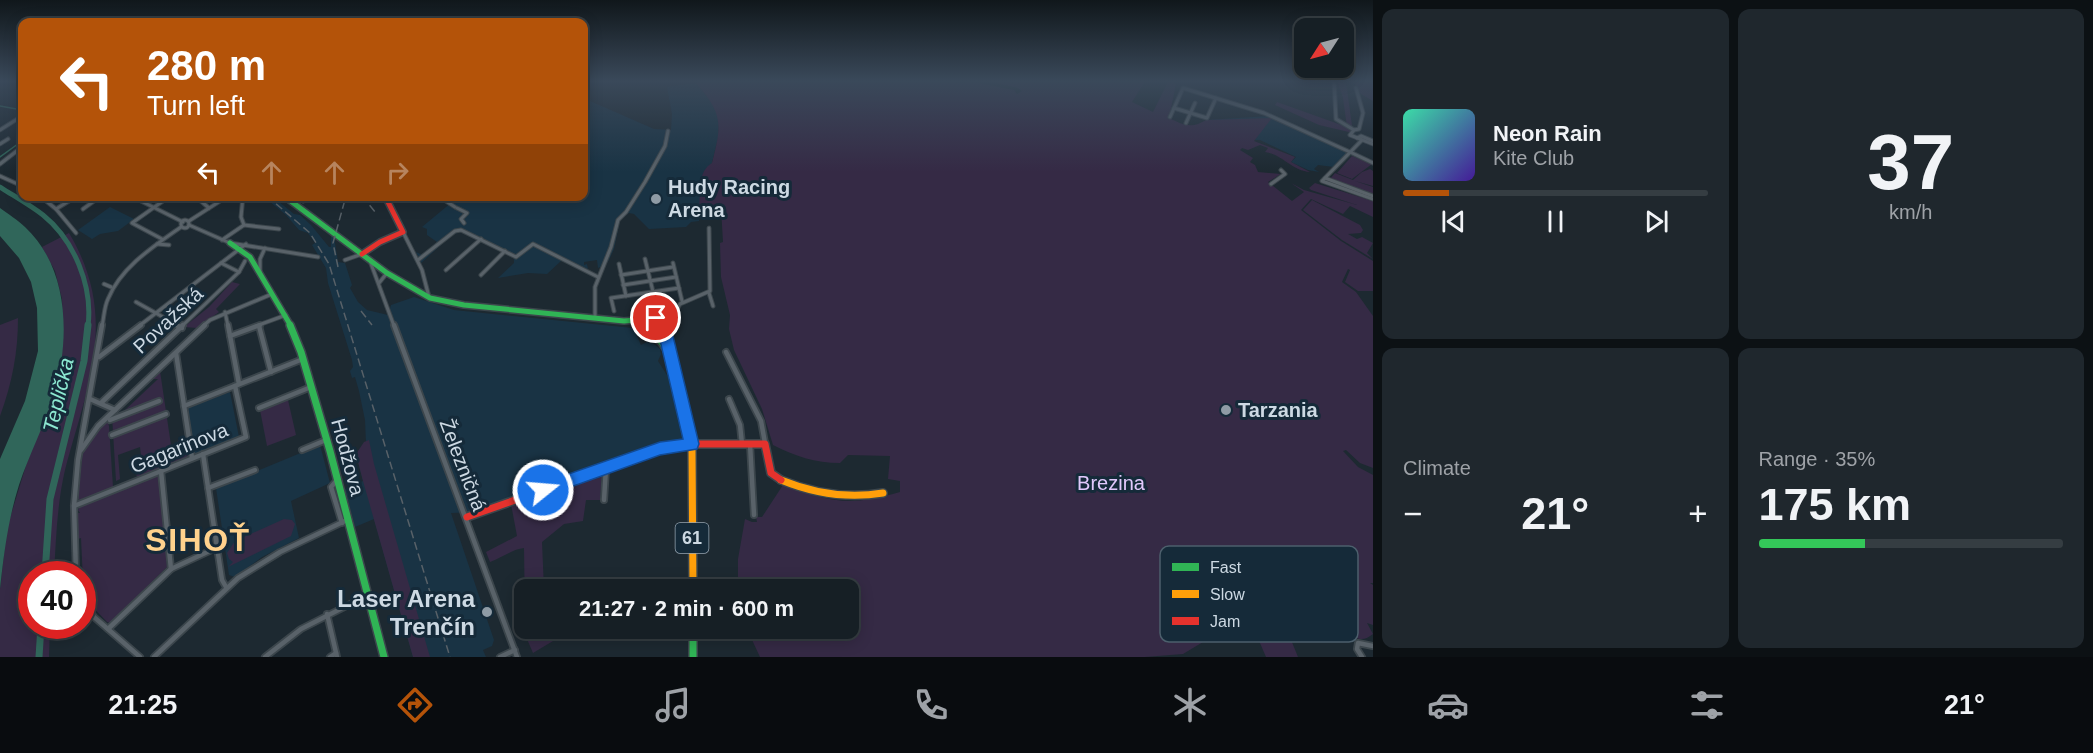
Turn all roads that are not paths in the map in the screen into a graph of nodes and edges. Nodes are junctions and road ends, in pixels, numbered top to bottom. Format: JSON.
{"nodes":[{"id":1,"x":1173,"y":111,"type":"edge"},
{"id":2,"x":1181,"y":111,"type":"edge"},
{"id":3,"x":1192,"y":111,"type":"edge"},
{"id":4,"x":1210,"y":111,"type":"edge"},
{"id":5,"x":1257,"y":111,"type":"edge"},
{"id":6,"x":1336,"y":111,"type":"edge"},
{"id":7,"x":1364,"y":111,"type":"edge"},
{"id":8,"x":1190,"y":114,"type":"junction"},
{"id":9,"x":1170,"y":117,"type":"dead end"},
{"id":10,"x":18,"y":118,"type":"edge"},
{"id":11,"x":1186,"y":123,"type":"dead end"},
{"id":12,"x":0,"y":130,"type":"edge"},
{"id":13,"x":668,"y":130,"type":"dead end"},
{"id":14,"x":1354,"y":130,"type":"junction"},
{"id":15,"x":8,"y":139,"type":"dead end"},
{"id":16,"x":1359,"y":139,"type":"junction"},
{"id":17,"x":1373,"y":143,"type":"edge"},
{"id":18,"x":0,"y":144,"type":"edge"},
{"id":19,"x":18,"y":150,"type":"edge"},
{"id":20,"x":1350,"y":152,"type":"junction"},
{"id":21,"x":1373,"y":163,"type":"edge"},
{"id":22,"x":0,"y":164,"type":"edge"},
{"id":23,"x":1281,"y":170,"type":"dead end"},
{"id":24,"x":0,"y":176,"type":"edge"},
{"id":25,"x":1324,"y":179,"type":"joint"},
{"id":26,"x":18,"y":180,"type":"edge"},
{"id":27,"x":15,"y":182,"type":"junction"},
{"id":28,"x":18,"y":184,"type":"edge"},
{"id":29,"x":1271,"y":184,"type":"dead end"},
{"id":30,"x":1373,"y":197,"type":"edge"},
{"id":31,"x":46,"y":201,"type":"edge"},
{"id":32,"x":69,"y":201,"type":"edge"},
{"id":33,"x":94,"y":201,"type":"edge"},
{"id":34,"x":141,"y":201,"type":"edge"},
{"id":35,"x":162,"y":201,"type":"edge"},
{"id":36,"x":202,"y":201,"type":"edge"},
{"id":37,"x":220,"y":201,"type":"edge"},
{"id":38,"x":242,"y":201,"type":"edge"},
{"id":39,"x":291,"y":201,"type":"edge"},
{"id":40,"x":388,"y":201,"type":"edge"},
{"id":41,"x":446,"y":201,"type":"edge"},
{"id":42,"x":153,"y":207,"type":"junction"},
{"id":43,"x":209,"y":208,"type":"junction"},
{"id":44,"x":56,"y":209,"type":"junction"},
{"id":45,"x":83,"y":209,"type":"dead end"},
{"id":46,"x":189,"y":223,"type":"junction"},
{"id":47,"x":182,"y":224,"type":"junction"},
{"id":48,"x":244,"y":225,"type":"junction"},
{"id":49,"x":709,"y":228,"type":"dead end"},
{"id":50,"x":279,"y":229,"type":"dead end"},
{"id":51,"x":458,"y":230,"type":"junction"},
{"id":52,"x":403,"y":232,"type":"junction"},
{"id":53,"x":76,"y":233,"type":"dead end"},
{"id":54,"x":163,"y":239,"type":"junction"},
{"id":55,"x":221,"y":240,"type":"junction"},
{"id":56,"x":481,"y":240,"type":"junction"},
{"id":57,"x":230,"y":243,"type":"joint"},
{"id":58,"x":156,"y":244,"type":"junction"},
{"id":59,"x":169,"y":245,"type":"dead end"},
{"id":60,"x":243,"y":246,"type":"junction"},
{"id":61,"x":265,"y":248,"type":"junction"},
{"id":62,"x":505,"y":251,"type":"junction"},
{"id":63,"x":362,"y":254,"type":"junction"},
{"id":64,"x":318,"y":257,"type":"dead end"},
{"id":65,"x":645,"y":259,"type":"dead end"},
{"id":66,"x":345,"y":260,"type":"dead end"},
{"id":67,"x":370,"y":260,"type":"junction"},
{"id":68,"x":418,"y":260,"type":"junction"},
{"id":69,"x":244,"y":261,"type":"dead end"},
{"id":70,"x":221,"y":263,"type":"junction"},
{"id":71,"x":619,"y":264,"type":"dead end"},
{"id":72,"x":446,"y":270,"type":"dead end"},
{"id":73,"x":648,"y":271,"type":"junction"},
{"id":74,"x":239,"y":272,"type":"junction"},
{"id":75,"x":387,"y":273,"type":"junction"},
{"id":76,"x":260,"y":274,"type":"junction"},
{"id":77,"x":481,"y":275,"type":"dead end"},
{"id":78,"x":621,"y":275,"type":"junction"},
{"id":79,"x":598,"y":277,"type":"junction"},
{"id":80,"x":676,"y":277,"type":"junction"},
{"id":81,"x":651,"y":281,"type":"junction"},
{"id":82,"x":379,"y":283,"type":"junction"},
{"id":83,"x":104,"y":284,"type":"dead end"},
{"id":84,"x":623,"y":285,"type":"junction"},
{"id":85,"x":111,"y":287,"type":"dead end"},
{"id":86,"x":679,"y":288,"type":"junction"},
{"id":87,"x":653,"y":292,"type":"junction"},
{"id":88,"x":709,"y":292,"type":"junction"},
{"id":89,"x":272,"y":294,"type":"junction"},
{"id":90,"x":626,"y":296,"type":"junction"},
{"id":91,"x":430,"y":298,"type":"junction"},
{"id":92,"x":682,"y":301,"type":"junction"},
{"id":93,"x":136,"y":302,"type":"dead end"},
{"id":94,"x":713,"y":306,"type":"dead end"},
{"id":95,"x":614,"y":311,"type":"dead end"},
{"id":96,"x":225,"y":312,"type":"junction"},
{"id":97,"x":156,"y":313,"type":"junction"},
{"id":98,"x":286,"y":315,"type":"junction"},
{"id":99,"x":595,"y":318,"type":"junction"},
{"id":100,"x":629,"y":321,"type":"junction"},
{"id":101,"x":651,"y":322,"type":"junction"},
{"id":102,"x":663,"y":324,"type":"junction"},
{"id":103,"x":259,"y":326,"type":"junction"},
{"id":104,"x":182,"y":328,"type":"junction"},
{"id":105,"x":645,"y":333,"type":"junction"},
{"id":106,"x":230,"y":336,"type":"junction"},
{"id":107,"x":668,"y":349,"type":"junction"},
{"id":108,"x":726,"y":352,"type":"dead end"},
{"id":109,"x":176,"y":353,"type":"junction"},
{"id":110,"x":98,"y":358,"type":"junction"},
{"id":111,"x":304,"y":359,"type":"junction"},
{"id":112,"x":271,"y":372,"type":"junction"},
{"id":113,"x":237,"y":385,"type":"junction"},
{"id":114,"x":312,"y":387,"type":"junction"},
{"id":115,"x":90,"y":399,"type":"junction"},
{"id":116,"x":729,"y":399,"type":"dead end"},
{"id":117,"x":159,"y":401,"type":"dead end"},
{"id":118,"x":102,"y":402,"type":"junction"},
{"id":119,"x":184,"y":406,"type":"junction"},
{"id":120,"x":258,"y":408,"type":"dead end"},
{"id":121,"x":115,"y":410,"type":"junction"},
{"id":122,"x":166,"y":414,"type":"dead end"},
{"id":123,"x":110,"y":420,"type":"dead end"},
{"id":124,"x":98,"y":426,"type":"junction"},
{"id":125,"x":83,"y":433,"type":"junction"},
{"id":126,"x":112,"y":435,"type":"dead end"},
{"id":127,"x":327,"y":440,"type":"junction"},
{"id":128,"x":692,"y":444,"type":"junction"},
{"id":129,"x":742,"y":444,"type":"junction"},
{"id":130,"x":750,"y":444,"type":"junction"},
{"id":131,"x":765,"y":444,"type":"junction"},
{"id":132,"x":302,"y":450,"type":"dead end"},
{"id":133,"x":80,"y":451,"type":"junction"},
{"id":134,"x":203,"y":454,"type":"junction"},
{"id":135,"x":192,"y":458,"type":"junction"},
{"id":136,"x":606,"y":468,"type":"junction"},
{"id":137,"x":255,"y":470,"type":"dead end"},
{"id":138,"x":161,"y":471,"type":"junction"},
{"id":139,"x":208,"y":488,"type":"junction"},
{"id":140,"x":883,"y":493,"type":"dead end"},
{"id":141,"x":604,"y":500,"type":"dead end"},
{"id":142,"x":74,"y":506,"type":"junction"},
{"id":143,"x":754,"y":515,"type":"dead end"},
{"id":144,"x":467,"y":518,"type":"junction"},
{"id":145,"x":345,"y":522,"type":"junction"},
{"id":146,"x":218,"y":547,"type":"junction"},
{"id":147,"x":76,"y":561,"type":"edge"},
{"id":148,"x":171,"y":569,"type":"junction"},
{"id":149,"x":693,"y":579,"type":"edge"},
{"id":150,"x":226,"y":587,"type":"junction"},
{"id":151,"x":368,"y":595,"type":"junction"},
{"id":152,"x":327,"y":614,"type":"junction"},
{"id":153,"x":96,"y":619,"type":"edge"},
{"id":154,"x":108,"y":628,"type":"junction"},
{"id":155,"x":693,"y":639,"type":"edge"},
{"id":156,"x":1373,"y":646,"type":"edge"},
{"id":157,"x":514,"y":650,"type":"junction"},
{"id":158,"x":336,"y":655,"type":"edge"},
{"id":159,"x":140,"y":657,"type":"edge"},
{"id":160,"x":154,"y":657,"type":"edge"},
{"id":161,"x":265,"y":657,"type":"edge"},
{"id":162,"x":330,"y":657,"type":"edge"},
{"id":163,"x":384,"y":657,"type":"edge"},
{"id":164,"x":500,"y":657,"type":"edge"},
{"id":165,"x":517,"y":657,"type":"edge"},
{"id":166,"x":693,"y":657,"type":"edge"},
{"id":167,"x":1362,"y":657,"type":"edge"}],
"edges":[{"from":1,"to":9,"type":"street"},
{"from":2,"to":8,"type":"street"},
{"from":3,"to":8,"type":"street"},
{"from":4,"to":8,"type":"street"},
{"from":5,"to":20,"type":"street"},
{"from":6,"to":14,"type":"street"},
{"from":7,"to":14,"type":"street"},
{"from":8,"to":11,"type":"street"},
{"from":10,"to":12,"type":"street"},
{"from":13,"to":79,"type":"street"},
{"from":14,"to":16,"type":"street"},
{"from":15,"to":18,"type":"street"},
{"from":16,"to":17,"type":"street"},
{"from":16,"to":20,"type":"street"},
{"from":19,"to":22,"type":"street"},
{"from":20,"to":21,"type":"street"},
{"from":20,"to":25,"type":"street"},
{"from":23,"to":29,"type":"street"},
{"from":24,"to":27,"type":"street"},
{"from":25,"to":30,"type":"street"},
{"from":26,"to":27,"type":"street"},
{"from":27,"to":28,"type":"street"},
{"from":31,"to":44,"type":"street"},
{"from":32,"to":44,"type":"street"},
{"from":33,"to":45,"type":"street"},
{"from":34,"to":42,"type":"street"},
{"from":35,"to":42,"type":"street"},
{"from":36,"to":43,"type":"street"},
{"from":37,"to":43,"type":"street"},
{"from":38,"to":48,"type":"street"},
{"from":39,"to":63,"type":"street"},
{"from":40,"to":52,"type":"street"},
{"from":41,"to":51,"type":"street"},
{"from":42,"to":47,"type":"street"},
{"from":42,"to":54,"type":"street"},
{"from":43,"to":46,"type":"street"},
{"from":44,"to":53,"type":"street"},
{"from":46,"to":47,"type":"street"},
{"from":46,"to":55,"type":"street"},
{"from":47,"to":54,"type":"street"},
{"from":48,"to":50,"type":"street"},
{"from":48,"to":55,"type":"street"},
{"from":49,"to":88,"type":"street"},
{"from":51,"to":56,"type":"street"},
{"from":51,"to":68,"type":"street"},
{"from":52,"to":63,"type":"street"},
{"from":52,"to":68,"type":"street"},
{"from":54,"to":58,"type":"street"},
{"from":55,"to":57,"type":"street"},
{"from":56,"to":62,"type":"street"},
{"from":56,"to":72,"type":"street"},
{"from":57,"to":60,"type":"street","name":"Hodžova"},
{"from":58,"to":59,"type":"street"},
{"from":58,"to":110,"type":"street"},
{"from":60,"to":61,"type":"street"},
{"from":60,"to":70,"type":"street"},
{"from":60,"to":76,"type":"street","name":"Hodžova"},
{"from":61,"to":64,"type":"street"},
{"from":61,"to":76,"type":"street"},
{"from":62,"to":77,"type":"street"},
{"from":62,"to":79,"type":"street"},
{"from":63,"to":66,"type":"street"},
{"from":63,"to":67,"type":"street"},
{"from":65,"to":73,"type":"street"},
{"from":67,"to":75,"type":"street"},
{"from":67,"to":82,"type":"street","name":"Železničná"},
{"from":68,"to":91,"type":"street"},
{"from":69,"to":74,"type":"street"},
{"from":70,"to":74,"type":"street"},
{"from":70,"to":97,"type":"street"},
{"from":71,"to":78,"type":"street"},
{"from":73,"to":78,"type":"street"},
{"from":73,"to":80,"type":"street"},
{"from":73,"to":81,"type":"street"},
{"from":74,"to":104,"type":"street","name":"Považská"},
{"from":75,"to":82,"type":"street"},
{"from":75,"to":91,"type":"street"},
{"from":76,"to":89,"type":"street","name":"Hodžova"},
{"from":78,"to":84,"type":"street"},
{"from":79,"to":99,"type":"street"},
{"from":80,"to":81,"type":"street"},
{"from":80,"to":86,"type":"street"},
{"from":81,"to":84,"type":"street"},
{"from":81,"to":87,"type":"street"},
{"from":82,"to":144,"type":"street","name":"Železničná"},
{"from":83,"to":85,"type":"street"},
{"from":84,"to":90,"type":"street"},
{"from":86,"to":87,"type":"street"},
{"from":86,"to":92,"type":"street"},
{"from":87,"to":90,"type":"street"},
{"from":87,"to":102,"type":"street"},
{"from":88,"to":92,"type":"street"},
{"from":88,"to":94,"type":"street"},
{"from":89,"to":96,"type":"street","name":"Považská"},
{"from":89,"to":98,"type":"street","name":"Hodžova"},
{"from":90,"to":95,"type":"street"},
{"from":91,"to":99,"type":"street"},
{"from":92,"to":102,"type":"street"},
{"from":93,"to":97,"type":"street"},
{"from":96,"to":106,"type":"street"},
{"from":96,"to":109,"type":"street","name":"Považská"},
{"from":97,"to":104,"type":"street"},
{"from":97,"to":110,"type":"street"},
{"from":98,"to":103,"type":"street"},
{"from":98,"to":111,"type":"street","name":"Hodžova"},
{"from":99,"to":100,"type":"street"},
{"from":100,"to":101,"type":"street"},
{"from":100,"to":102,"type":"street"},
{"from":100,"to":105,"type":"street"},
{"from":101,"to":102,"type":"street"},
{"from":101,"to":105,"type":"street"},
{"from":102,"to":105,"type":"street"},
{"from":102,"to":107,"type":"street","number":"61"},
{"from":103,"to":106,"type":"street"},
{"from":103,"to":112,"type":"street"},
{"from":104,"to":118,"type":"street","name":"Považská"},
{"from":105,"to":107,"type":"street"},
{"from":106,"to":113,"type":"street"},
{"from":107,"to":128,"type":"street","number":"61"},
{"from":108,"to":131,"type":"street"},
{"from":109,"to":119,"type":"street"},
{"from":109,"to":121,"type":"street","name":"Považská"},
{"from":110,"to":115,"type":"street"},
{"from":111,"to":112,"type":"street"},
{"from":111,"to":114,"type":"street","name":"Hodžova"},
{"from":112,"to":113,"type":"street"},
{"from":113,"to":119,"type":"street"},
{"from":113,"to":134,"type":"street","name":"Gagarinova"},
{"from":114,"to":120,"type":"street"},
{"from":114,"to":127,"type":"street","name":"Hodžova"},
{"from":115,"to":118,"type":"street"},
{"from":115,"to":125,"type":"street"},
{"from":116,"to":129,"type":"street"},
{"from":117,"to":123,"type":"street"},
{"from":118,"to":121,"type":"street"},
{"from":119,"to":135,"type":"street"},
{"from":121,"to":124,"type":"street","name":"Považská"},
{"from":122,"to":126,"type":"street"},
{"from":124,"to":125,"type":"street","name":"Považská"},
{"from":124,"to":133,"type":"street","name":"Považská"},
{"from":125,"to":133,"type":"street"},
{"from":127,"to":132,"type":"street"},
{"from":127,"to":145,"type":"street","name":"Hodžova"},
{"from":128,"to":129,"type":"street"},
{"from":128,"to":136,"type":"street"},
{"from":128,"to":149,"type":"street","number":"61"},
{"from":129,"to":130,"type":"street"},
{"from":130,"to":131,"type":"street"},
{"from":130,"to":143,"type":"street"},
{"from":131,"to":140,"type":"street"},
{"from":133,"to":142,"type":"street","name":"Považská"},
{"from":134,"to":135,"type":"street","name":"Gagarinova"},
{"from":134,"to":139,"type":"street"},
{"from":135,"to":138,"type":"street","name":"Gagarinova"},
{"from":136,"to":141,"type":"street"},
{"from":136,"to":144,"type":"street"},
{"from":137,"to":139,"type":"street"},
{"from":138,"to":142,"type":"street","name":"Gagarinova"},
{"from":138,"to":148,"type":"street"},
{"from":139,"to":146,"type":"street"},
{"from":142,"to":147,"type":"street","name":"Považská"},
{"from":144,"to":157,"type":"street","name":"Železničná"},
{"from":145,"to":150,"type":"street"},
{"from":145,"to":151,"type":"street","name":"Hodžova"},
{"from":146,"to":148,"type":"street"},
{"from":146,"to":150,"type":"street"},
{"from":148,"to":154,"type":"street"},
{"from":150,"to":160,"type":"street"},
{"from":151,"to":152,"type":"street"},
{"from":151,"to":163,"type":"street","name":"Hodžova"},
{"from":152,"to":158,"type":"street"},
{"from":152,"to":161,"type":"street"},
{"from":153,"to":154,"type":"street"},
{"from":154,"to":159,"type":"street"},
{"from":155,"to":166,"type":"street"},
{"from":156,"to":167,"type":"street"},
{"from":157,"to":164,"type":"street"},
{"from":157,"to":165,"type":"street","name":"Železničná"},
{"from":158,"to":162,"type":"street"}]}
